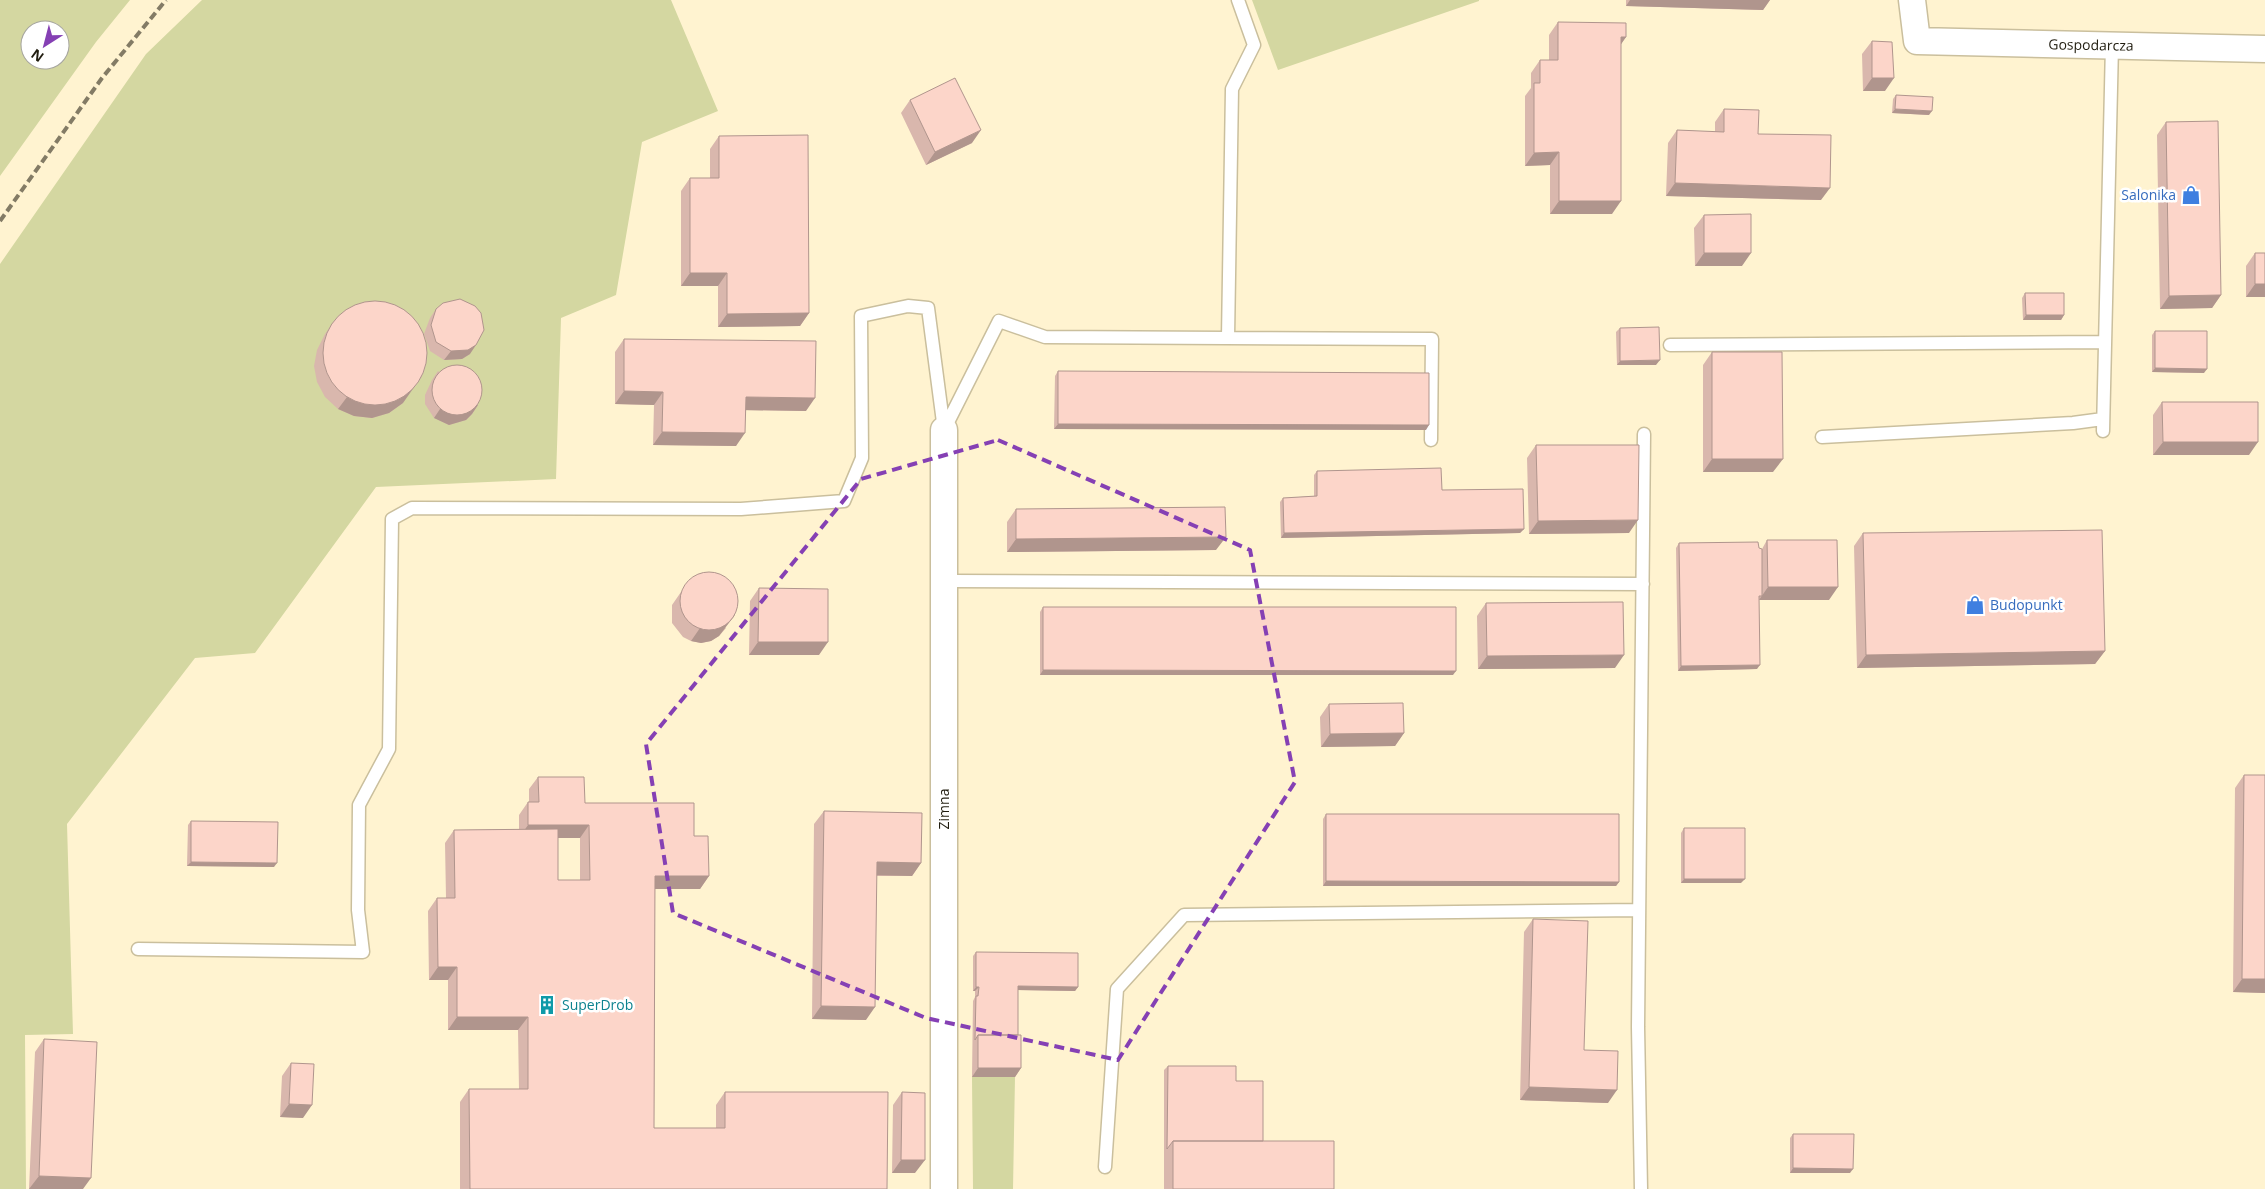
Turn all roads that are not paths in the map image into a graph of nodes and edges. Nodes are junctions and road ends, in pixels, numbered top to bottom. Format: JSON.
{"nodes":[{"id":1,"x":1238,"y":0,"type":"edge"},
{"id":2,"x":1912,"y":0,"type":"edge"},
{"id":3,"x":2112,"y":45,"type":"junction"},
{"id":4,"x":2265,"y":49,"type":"edge"},
{"id":5,"x":1228,"y":338,"type":"junction"},
{"id":6,"x":2105,"y":342,"type":"junction"},
{"id":7,"x":1670,"y":345,"type":"dead end"},
{"id":8,"x":944,"y":430,"type":"junction"},
{"id":9,"x":1644,"y":434,"type":"dead end"},
{"id":10,"x":1822,"y":437,"type":"dead end"},
{"id":11,"x":1431,"y":440,"type":"dead end"},
{"id":12,"x":952,"y":581,"type":"dead end"},
{"id":13,"x":1643,"y":584,"type":"junction"},
{"id":14,"x":1639,"y":910,"type":"junction"},
{"id":15,"x":138,"y":949,"type":"dead end"},
{"id":16,"x":1105,"y":1167,"type":"dead end"},
{"id":17,"x":944,"y":1189,"type":"edge"},
{"id":18,"x":1641,"y":1189,"type":"edge"}],
"edges":[{"from":1,"to":5,"type":"lane"},
{"from":2,"to":3,"type":"street","name":"Gospodarcza"},
{"from":3,"to":4,"type":"street","name":"Gospodarcza"},
{"from":3,"to":6,"type":"lane"},
{"from":5,"to":8,"type":"lane"},
{"from":5,"to":11,"type":"lane"},
{"from":6,"to":7,"type":"lane"},
{"from":6,"to":10,"type":"lane"},
{"from":8,"to":15,"type":"lane"},
{"from":8,"to":17,"type":"street","name":"Zimna"},
{"from":9,"to":13,"type":"lane"},
{"from":12,"to":13,"type":"lane"},
{"from":13,"to":14,"type":"lane"},
{"from":14,"to":16,"type":"lane"},
{"from":14,"to":18,"type":"lane"}]}
